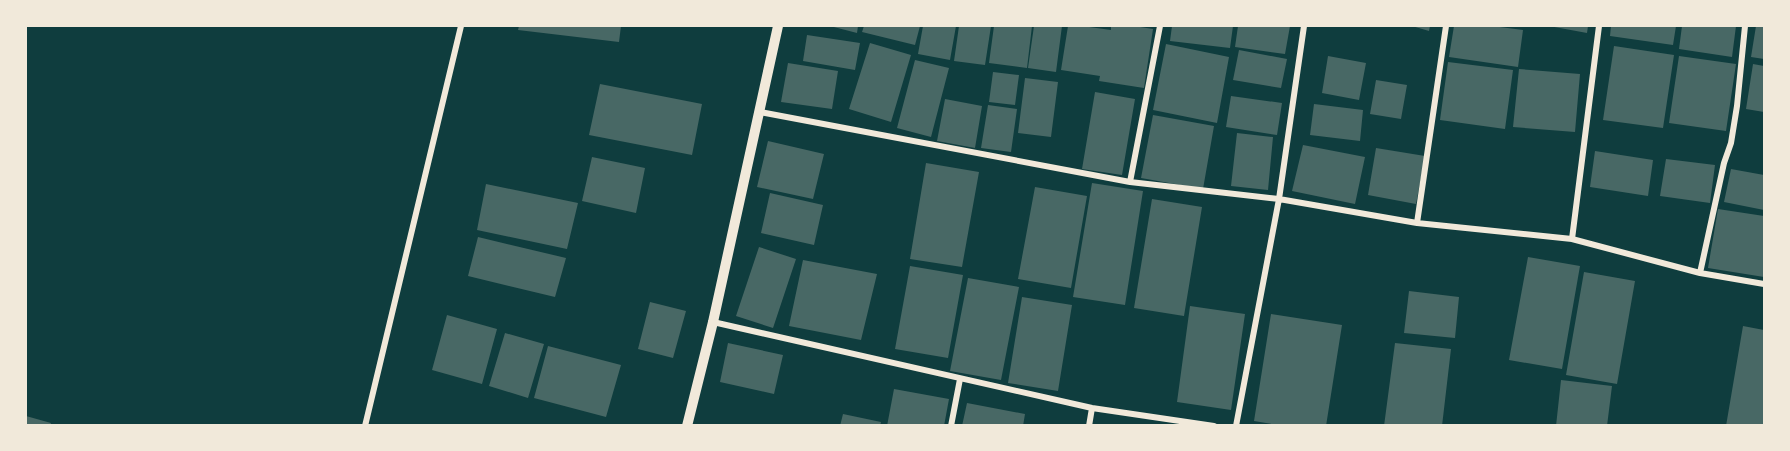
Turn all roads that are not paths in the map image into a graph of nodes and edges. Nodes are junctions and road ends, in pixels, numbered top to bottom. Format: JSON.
{"nodes":[{"id":1,"x":461,"y":26,"type":"edge"},
{"id":2,"x":778,"y":26,"type":"edge"},
{"id":3,"x":1160,"y":26,"type":"edge"},
{"id":4,"x":1304,"y":26,"type":"edge"},
{"id":5,"x":1446,"y":26,"type":"edge"},
{"id":6,"x":1599,"y":26,"type":"edge"},
{"id":7,"x":1745,"y":26,"type":"edge"},
{"id":8,"x":760,"y":112,"type":"junction"},
{"id":9,"x":1130,"y":182,"type":"junction"},
{"id":10,"x":1279,"y":199,"type":"junction"},
{"id":11,"x":1417,"y":223,"type":"junction"},
{"id":12,"x":1572,"y":239,"type":"junction"},
{"id":13,"x":1700,"y":273,"type":"junction"},
{"id":14,"x":1764,"y":284,"type":"edge"},
{"id":15,"x":713,"y":322,"type":"junction"},
{"id":16,"x":960,"y":379,"type":"junction"},
{"id":17,"x":1092,"y":408,"type":"junction"},
{"id":18,"x":365,"y":426,"type":"edge"},
{"id":19,"x":687,"y":426,"type":"edge"},
{"id":20,"x":951,"y":426,"type":"edge"},
{"id":21,"x":1089,"y":426,"type":"edge"},
{"id":22,"x":1214,"y":426,"type":"edge"},
{"id":23,"x":1236,"y":426,"type":"edge"}],
"edges":[{"from":1,"to":18,"type":"street"},
{"from":2,"to":8,"type":"street"},
{"from":3,"to":9,"type":"street"},
{"from":4,"to":10,"type":"street"},
{"from":5,"to":11,"type":"street"},
{"from":6,"to":12,"type":"street"},
{"from":7,"to":13,"type":"street"},
{"from":8,"to":9,"type":"street"},
{"from":8,"to":15,"type":"street"},
{"from":9,"to":10,"type":"street"},
{"from":10,"to":11,"type":"street"},
{"from":10,"to":23,"type":"street"},
{"from":11,"to":12,"type":"street"},
{"from":12,"to":13,"type":"street"},
{"from":13,"to":14,"type":"street"},
{"from":15,"to":16,"type":"street"},
{"from":15,"to":19,"type":"street"},
{"from":16,"to":17,"type":"street"},
{"from":16,"to":20,"type":"street"},
{"from":17,"to":21,"type":"street"},
{"from":17,"to":22,"type":"street"}]}
